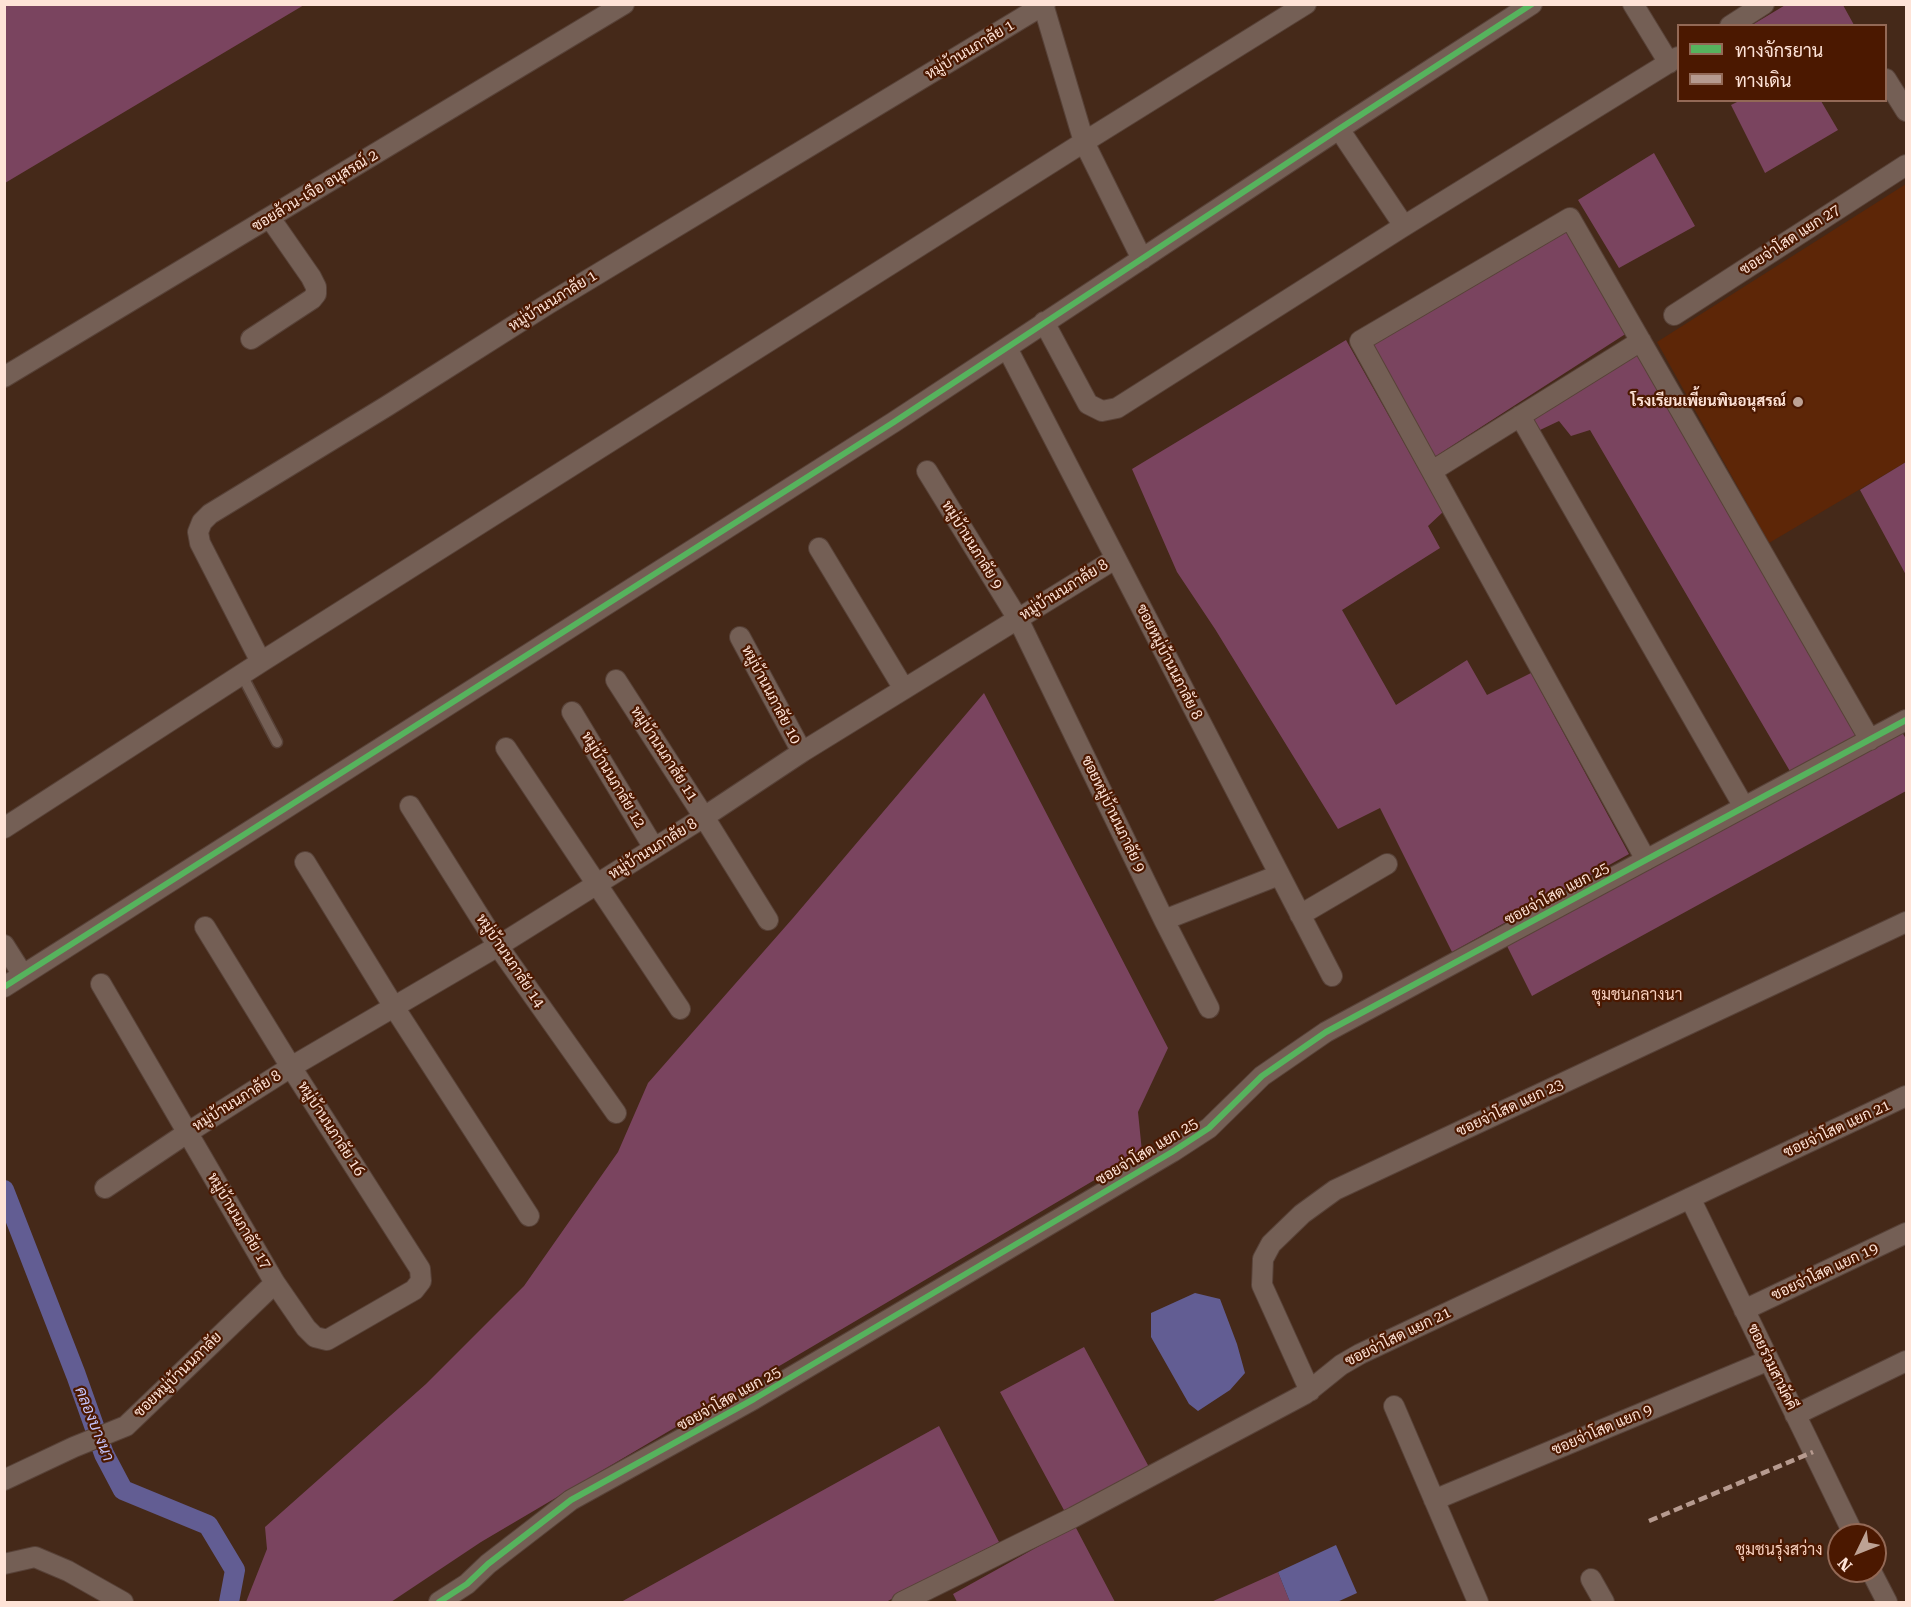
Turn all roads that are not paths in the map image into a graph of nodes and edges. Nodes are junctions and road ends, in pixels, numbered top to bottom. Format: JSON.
{"nodes":[{"id":1,"x":624,"y":4,"type":"edge"},
{"id":2,"x":1306,"y":4,"type":"edge"},
{"id":3,"x":1532,"y":4,"type":"edge"},
{"id":4,"x":1633,"y":4,"type":"edge"},
{"id":5,"x":1764,"y":4,"type":"edge"},
{"id":6,"x":1044,"y":5,"type":"edge"},
{"id":7,"x":1733,"y":24,"type":"edge"},
{"id":8,"x":1674,"y":60,"type":"edge"},
{"id":9,"x":1887,"y":81,"type":"edge"},
{"id":10,"x":1906,"y":111,"type":"edge"},
{"id":11,"x":1339,"y":129,"type":"junction"},
{"id":12,"x":1084,"y":142,"type":"junction"},
{"id":13,"x":1906,"y":165,"type":"edge"},
{"id":14,"x":270,"y":218,"type":"junction"},
{"id":15,"x":1404,"y":226,"type":"junction"},
{"id":16,"x":1142,"y":259,"type":"junction"},
{"id":17,"x":1674,"y":315,"type":"dead end"},
{"id":18,"x":1044,"y":322,"type":"junction"},
{"id":19,"x":251,"y":339,"type":"dead end"},
{"id":20,"x":1641,"y":341,"type":"junction"},
{"id":21,"x":1007,"y":348,"type":"junction"},
{"id":22,"x":4,"y":377,"type":"edge"},
{"id":23,"x":1520,"y":416,"type":"junction"},
{"id":24,"x":927,"y":471,"type":"dead end"},
{"id":25,"x":1432,"y":471,"type":"junction"},
{"id":26,"x":819,"y":548,"type":"dead end"},
{"id":27,"x":1115,"y":559,"type":"junction"},
{"id":28,"x":1018,"y":619,"type":"junction"},
{"id":29,"x":740,"y":637,"type":"dead end"},
{"id":30,"x":261,"y":662,"type":"junction"},
{"id":31,"x":242,"y":675,"type":"junction"},
{"id":32,"x":616,"y":680,"type":"dead end"},
{"id":33,"x":904,"y":689,"type":"junction"},
{"id":34,"x":572,"y":712,"type":"dead end"},
{"id":35,"x":1906,"y":720,"type":"edge"},
{"id":36,"x":1870,"y":740,"type":"junction"},
{"id":37,"x":278,"y":742,"type":"dead end"},
{"id":38,"x":506,"y":748,"type":"dead end"},
{"id":39,"x":802,"y":752,"type":"junction"},
{"id":40,"x":410,"y":806,"type":"dead end"},
{"id":41,"x":1744,"y":807,"type":"junction"},
{"id":42,"x":704,"y":817,"type":"junction"},
{"id":43,"x":4,"y":828,"type":"edge"},
{"id":44,"x":654,"y":848,"type":"junction"},
{"id":45,"x":1646,"y":860,"type":"junction"},
{"id":46,"x":306,"y":862,"type":"dead end"},
{"id":47,"x":1388,"y":864,"type":"dead end"},
{"id":48,"x":1279,"y":875,"type":"junction"},
{"id":49,"x":596,"y":883,"type":"junction"},
{"id":50,"x":1300,"y":915,"type":"junction"},
{"id":51,"x":768,"y":920,"type":"dead end"},
{"id":52,"x":1164,"y":920,"type":"junction"},
{"id":53,"x":1906,"y":922,"type":"edge"},
{"id":54,"x":205,"y":927,"type":"dead end"},
{"id":55,"x":4,"y":945,"type":"edge"},
{"id":56,"x":498,"y":946,"type":"junction"},
{"id":57,"x":23,"y":975,"type":"junction"},
{"id":58,"x":1332,"y":976,"type":"dead end"},
{"id":59,"x":101,"y":984,"type":"dead end"},
{"id":60,"x":4,"y":987,"type":"edge"},
{"id":61,"x":394,"y":1006,"type":"junction"},
{"id":62,"x":1209,"y":1008,"type":"dead end"},
{"id":63,"x":680,"y":1009,"type":"dead end"},
{"id":64,"x":291,"y":1067,"type":"junction"},
{"id":65,"x":1906,"y":1096,"type":"edge"},
{"id":66,"x":616,"y":1113,"type":"dead end"},
{"id":67,"x":187,"y":1133,"type":"junction"},
{"id":68,"x":105,"y":1188,"type":"dead end"},
{"id":69,"x":1690,"y":1198,"type":"junction"},
{"id":70,"x":529,"y":1216,"type":"dead end"},
{"id":71,"x":1906,"y":1233,"type":"edge"},
{"id":72,"x":420,"y":1269,"type":"joint"},
{"id":73,"x":275,"y":1283,"type":"junction"},
{"id":74,"x":1744,"y":1310,"type":"junction"},
{"id":75,"x":1769,"y":1360,"type":"junction"},
{"id":76,"x":1906,"y":1361,"type":"edge"},
{"id":77,"x":1310,"y":1391,"type":"junction"},
{"id":78,"x":1394,"y":1406,"type":"dead end"},
{"id":79,"x":1796,"y":1415,"type":"junction"},
{"id":80,"x":4,"y":1480,"type":"edge"},
{"id":81,"x":1434,"y":1500,"type":"junction"},
{"id":82,"x":1848,"y":1523,"type":"edge"},
{"id":83,"x":4,"y":1564,"type":"edge"},
{"id":84,"x":1591,"y":1579,"type":"dead end"},
{"id":85,"x":1877,"y":1583,"type":"edge"},
{"id":86,"x":123,"y":1602,"type":"edge"},
{"id":87,"x":439,"y":1602,"type":"edge"},
{"id":88,"x":902,"y":1602,"type":"edge"},
{"id":89,"x":1478,"y":1602,"type":"edge"},
{"id":90,"x":1604,"y":1602,"type":"edge"},
{"id":91,"x":1887,"y":1602,"type":"edge"}],
"edges":[{"from":1,"to":14,"type":"street","name":"ซอยล้วน-เจือ อนุสรณ์ 2"},
{"from":2,"to":12,"type":"street"},
{"from":3,"to":11,"type":"street"},
{"from":4,"to":8,"type":"street"},
{"from":5,"to":7,"type":"street"},
{"from":6,"to":12,"type":"street"},
{"from":6,"to":30,"type":"street","name":"หมู่บ้านนภาลัย 1"},
{"from":8,"to":15,"type":"street"},
{"from":9,"to":10,"type":"street"},
{"from":11,"to":15,"type":"street"},
{"from":11,"to":16,"type":"street"},
{"from":12,"to":16,"type":"street"},
{"from":12,"to":30,"type":"street"},
{"from":13,"to":17,"type":"street","name":"ซอยจ่าโสด แยก 27"},
{"from":14,"to":19,"type":"street"},
{"from":14,"to":22,"type":"street","name":"ซอยล้วน-เจือ อนุสรณ์ 2"},
{"from":15,"to":18,"type":"street"},
{"from":16,"to":18,"type":"street"},
{"from":18,"to":21,"type":"street"},
{"from":20,"to":23,"type":"street"},
{"from":20,"to":25,"type":"street"},
{"from":20,"to":36,"type":"street"},
{"from":21,"to":27,"type":"street","name":"ซอยหมู่บ้านนภาลัย 8"},
{"from":21,"to":57,"type":"street"},
{"from":23,"to":25,"type":"street"},
{"from":23,"to":41,"type":"street"},
{"from":24,"to":28,"type":"street","name":"หมู่บ้านนภาลัย 9"},
{"from":25,"to":45,"type":"street"},
{"from":26,"to":33,"type":"street"},
{"from":27,"to":28,"type":"street","name":"หมู่บ้านนภาลัย 8"},
{"from":27,"to":48,"type":"street","name":"ซอยหมู่บ้านนภาลัย 8"},
{"from":28,"to":33,"type":"street","name":"หมู่บ้านนภาลัย 8"},
{"from":28,"to":52,"type":"street","name":"ซอยหมู่บ้านนภาลัย 9"},
{"from":29,"to":39,"type":"street","name":"หมู่บ้านนภาลัย 10"},
{"from":30,"to":31,"type":"street"},
{"from":31,"to":37,"type":"lane"},
{"from":31,"to":43,"type":"street"},
{"from":32,"to":42,"type":"street","name":"หมู่บ้านนภาลัย 11"},
{"from":33,"to":39,"type":"street","name":"หมู่บ้านนภาลัย 8"},
{"from":34,"to":44,"type":"street","name":"หมู่บ้านนภาลัย 12"},
{"from":35,"to":36,"type":"street","name":"ซอยจ่าโสด แยก 25"},
{"from":36,"to":41,"type":"street","name":"ซอยจ่าโสด แยก 25"},
{"from":38,"to":49,"type":"street"},
{"from":39,"to":42,"type":"street","name":"หมู่บ้านนภาลัย 8"},
{"from":40,"to":56,"type":"street","name":"หมู่บ้านนภาลัย 14"},
{"from":41,"to":45,"type":"street","name":"ซอยจ่าโสด แยก 25"},
{"from":42,"to":44,"type":"street","name":"หมู่บ้านนภาลัย 8"},
{"from":42,"to":51,"type":"street","name":"หมู่บ้านนภาลัย 11"},
{"from":44,"to":49,"type":"street","name":"หมู่บ้านนภาลัย 8"},
{"from":45,"to":87,"type":"street","name":"ซอยจ่าโสด แยก 25"},
{"from":46,"to":61,"type":"street"},
{"from":47,"to":50,"type":"street"},
{"from":48,"to":50,"type":"street","name":"ซอยหมู่บ้านนภาลัย 8"},
{"from":48,"to":52,"type":"street"},
{"from":49,"to":56,"type":"street","name":"หมู่บ้านนภาลัย 8"},
{"from":49,"to":63,"type":"street"},
{"from":50,"to":58,"type":"street","name":"ซอยหมู่บ้านนภาลัย 8"},
{"from":52,"to":62,"type":"street","name":"ซอยหมู่บ้านนภาลัย 9"},
{"from":53,"to":77,"type":"street","name":"ซอยจ่าโสด แยก 23"},
{"from":54,"to":64,"type":"street","name":"หมู่บ้านนภาลัย 16"},
{"from":55,"to":57,"type":"street"},
{"from":56,"to":61,"type":"street","name":"หมู่บ้านนภาลัย 8"},
{"from":56,"to":66,"type":"street","name":"หมู่บ้านนภาลัย 14"},
{"from":57,"to":60,"type":"street"},
{"from":59,"to":67,"type":"street","name":"หมู่บ้านนภาลัย 17"},
{"from":61,"to":64,"type":"street","name":"หมู่บ้านนภาลัย 8"},
{"from":61,"to":70,"type":"street"},
{"from":64,"to":67,"type":"street","name":"หมู่บ้านนภาลัย 8"},
{"from":64,"to":72,"type":"street","name":"หมู่บ้านนภาลัย 16"},
{"from":65,"to":69,"type":"street","name":"ซอยจ่าโสด แยก 21"},
{"from":67,"to":68,"type":"street","name":"หมู่บ้านนภาลัย 8"},
{"from":67,"to":73,"type":"street","name":"หมู่บ้านนภาลัย 17"},
{"from":69,"to":74,"type":"street","name":"ซอยร่วมสามัคคี"},
{"from":69,"to":77,"type":"street","name":"ซอยจ่าโสด แยก 21"},
{"from":71,"to":74,"type":"street","name":"ซอยจ่าโสด แยก 19"},
{"from":72,"to":73,"type":"street","name":"หมู่บ้านนภาลัย 17"},
{"from":73,"to":80,"type":"street","name":"ซอยหมู่บ้านนภาลัย"},
{"from":74,"to":75,"type":"street","name":"ซอยร่วมสามัคคี"},
{"from":75,"to":79,"type":"street","name":"ซอยร่วมสามัคคี"},
{"from":75,"to":81,"type":"street","name":"ซอยจ่าโสด แยก 9"},
{"from":76,"to":79,"type":"street"},
{"from":77,"to":88,"type":"street","name":"ซอยจ่าโสด แยก 21"},
{"from":78,"to":81,"type":"street"},
{"from":79,"to":82,"type":"street","name":"ซอยร่วมสามัคคี"},
{"from":81,"to":89,"type":"street"},
{"from":83,"to":86,"type":"street"},
{"from":84,"to":90,"type":"street"},
{"from":85,"to":91,"type":"street"}]}
